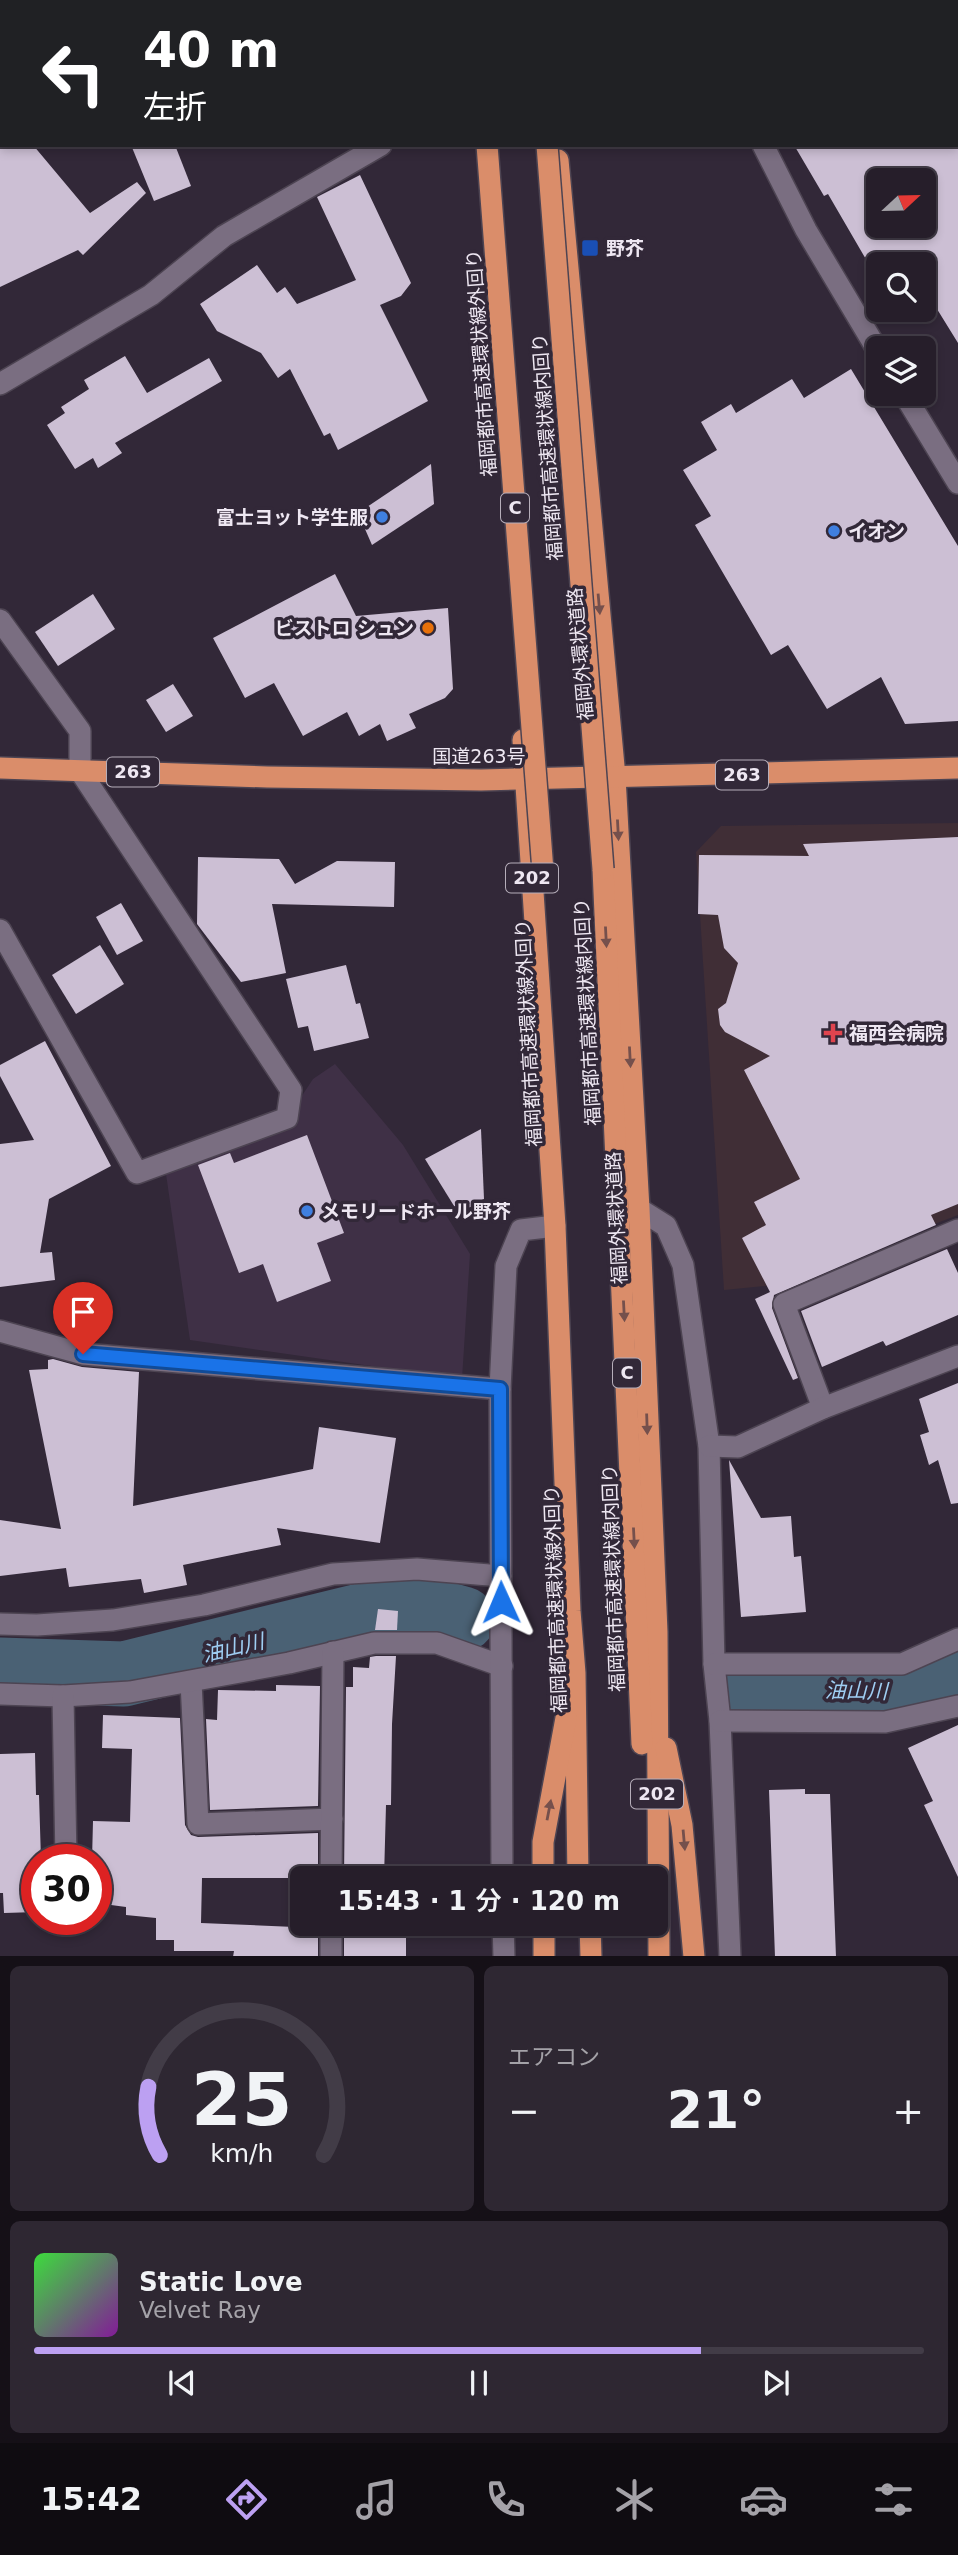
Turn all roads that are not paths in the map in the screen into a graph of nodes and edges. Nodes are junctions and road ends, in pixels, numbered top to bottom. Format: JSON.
{"nodes":[{"id":1,"x":378,"y":147,"type":"edge"},
{"id":2,"x":481,"y":147,"type":"edge"},
{"id":3,"x":486,"y":147,"type":"edge"},
{"id":4,"x":547,"y":147,"type":"edge"},
{"id":5,"x":557,"y":147,"type":"edge"},
{"id":6,"x":764,"y":147,"type":"edge"},
{"id":7,"x":869,"y":336,"type":"edge"},
{"id":8,"x":0,"y":384,"type":"edge"},
{"id":9,"x":911,"y":406,"type":"edge"},
{"id":10,"x":958,"y":483,"type":"edge"},
{"id":11,"x":0,"y":620,"type":"edge"},
{"id":12,"x":0,"y":768,"type":"edge"},
{"id":13,"x":958,"y":768,"type":"edge"},
{"id":14,"x":80,"y":771,"type":"junction"},
{"id":15,"x":615,"y":777,"type":"junction"},
{"id":16,"x":525,"y":779,"type":"junction"},
{"id":17,"x":0,"y":930,"type":"edge"},
{"id":18,"x":639,"y":1209,"type":"junction"},
{"id":19,"x":555,"y":1226,"type":"junction"},
{"id":20,"x":958,"y":1230,"type":"edge"},
{"id":21,"x":0,"y":1331,"type":"edge"},
{"id":22,"x":958,"y":1356,"type":"edge"},
{"id":23,"x":500,"y":1389,"type":"junction"},
{"id":24,"x":823,"y":1408,"type":"junction"},
{"id":25,"x":709,"y":1446,"type":"junction"},
{"id":26,"x":501,"y":1576,"type":"junction"},
{"id":27,"x":0,"y":1624,"type":"edge"},
{"id":28,"x":958,"y":1639,"type":"edge"},
{"id":29,"x":333,"y":1652,"type":"junction"},
{"id":30,"x":502,"y":1660,"type":"junction"},
{"id":31,"x":714,"y":1664,"type":"junction"},
{"id":32,"x":575,"y":1673,"type":"junction"},
{"id":33,"x":191,"y":1682,"type":"junction"},
{"id":34,"x":0,"y":1694,"type":"edge"},
{"id":35,"x":63,"y":1696,"type":"junction"},
{"id":36,"x":656,"y":1701,"type":"junction"},
{"id":37,"x":958,"y":1706,"type":"edge"},
{"id":38,"x":720,"y":1721,"type":"junction"},
{"id":39,"x":332,"y":1819,"type":"junction"},
{"id":40,"x":66,"y":1844,"type":"edge"},
{"id":41,"x":331,"y":1866,"type":"edge"},
{"id":42,"x":502,"y":1866,"type":"edge"},
{"id":43,"x":543,"y":1866,"type":"edge"},
{"id":44,"x":578,"y":1866,"type":"edge"},
{"id":45,"x":588,"y":1866,"type":"edge"},
{"id":46,"x":646,"y":1866,"type":"edge"},
{"id":47,"x":331,"y":1936,"type":"edge"},
{"id":48,"x":503,"y":1936,"type":"edge"},
{"id":49,"x":544,"y":1936,"type":"edge"},
{"id":50,"x":579,"y":1936,"type":"edge"},
{"id":51,"x":590,"y":1936,"type":"edge"},
{"id":52,"x":648,"y":1936,"type":"edge"},
{"id":53,"x":331,"y":1956,"type":"edge"},
{"id":54,"x":504,"y":1956,"type":"edge"},
{"id":55,"x":544,"y":1956,"type":"edge"},
{"id":56,"x":579,"y":1956,"type":"edge"},
{"id":57,"x":591,"y":1956,"type":"edge"},
{"id":58,"x":649,"y":1956,"type":"edge"},
{"id":59,"x":659,"y":1956,"type":"edge"},
{"id":60,"x":694,"y":1956,"type":"edge"},
{"id":61,"x":730,"y":1956,"type":"edge"}],
"edges":[{"from":1,"to":8,"type":"street"},
{"from":2,"to":16,"type":"highway","number":"202"},
{"from":3,"to":45,"type":"highway","name":"福岡都市高速環状線外回り","number":"C","bridge":true},
{"from":4,"to":46,"type":"highway","name":"福岡都市高速環状線内回り","number":"C","one_way":true,"bridge":true},
{"from":5,"to":15,"type":"highway","name":"福岡外環状道路","number":"202","one_way":true},
{"from":6,"to":7,"type":"street"},
{"from":9,"to":10,"type":"street"},
{"from":11,"to":14,"type":"street"},
{"from":12,"to":14,"type":"highway","name":"国道263号","number":"263"},
{"from":13,"to":15,"type":"highway","name":"国道263号","number":"263"},
{"from":14,"to":16,"type":"highway","name":"国道263号","number":"263"},
{"from":14,"to":17,"type":"street"},
{"from":15,"to":16,"type":"highway","name":"国道263号","number":"263"},
{"from":15,"to":18,"type":"highway","name":"福岡外環状道路","number":"202","one_way":true},
{"from":16,"to":19,"type":"highway","number":"202"},
{"from":18,"to":25,"type":"street"},
{"from":18,"to":36,"type":"highway","name":"福岡外環状道路","number":"202","one_way":true},
{"from":19,"to":23,"type":"street"},
{"from":19,"to":32,"type":"highway","number":"202"},
{"from":20,"to":24,"type":"street"},
{"from":21,"to":23,"type":"street"},
{"from":22,"to":24,"type":"street"},
{"from":23,"to":26,"type":"street"},
{"from":24,"to":25,"type":"street"},
{"from":25,"to":31,"type":"street"},
{"from":26,"to":27,"type":"street"},
{"from":26,"to":30,"type":"street"},
{"from":28,"to":31,"type":"street"},
{"from":29,"to":30,"type":"street"},
{"from":29,"to":33,"type":"street"},
{"from":29,"to":39,"type":"street"},
{"from":30,"to":42,"type":"street"},
{"from":31,"to":38,"type":"street"},
{"from":43,"to":32,"type":"highway","one_way":true},
{"from":32,"to":44,"type":"highway","number":"202"},
{"from":33,"to":35,"type":"street"},
{"from":33,"to":39,"type":"street"},
{"from":34,"to":35,"type":"street"},
{"from":35,"to":40,"type":"street"},
{"from":36,"to":59,"type":"highway","name":"福岡外環状道路","number":"202"},
{"from":36,"to":60,"type":"highway","one_way":true},
{"from":37,"to":38,"type":"street"},
{"from":38,"to":61,"type":"street"},
{"from":39,"to":41,"type":"street"},
{"from":47,"to":53,"type":"street"},
{"from":48,"to":54,"type":"street"},
{"from":49,"to":55,"type":"highway"},
{"from":50,"to":56,"type":"highway"},
{"from":51,"to":57,"type":"highway"},
{"from":52,"to":58,"type":"highway"}]}
